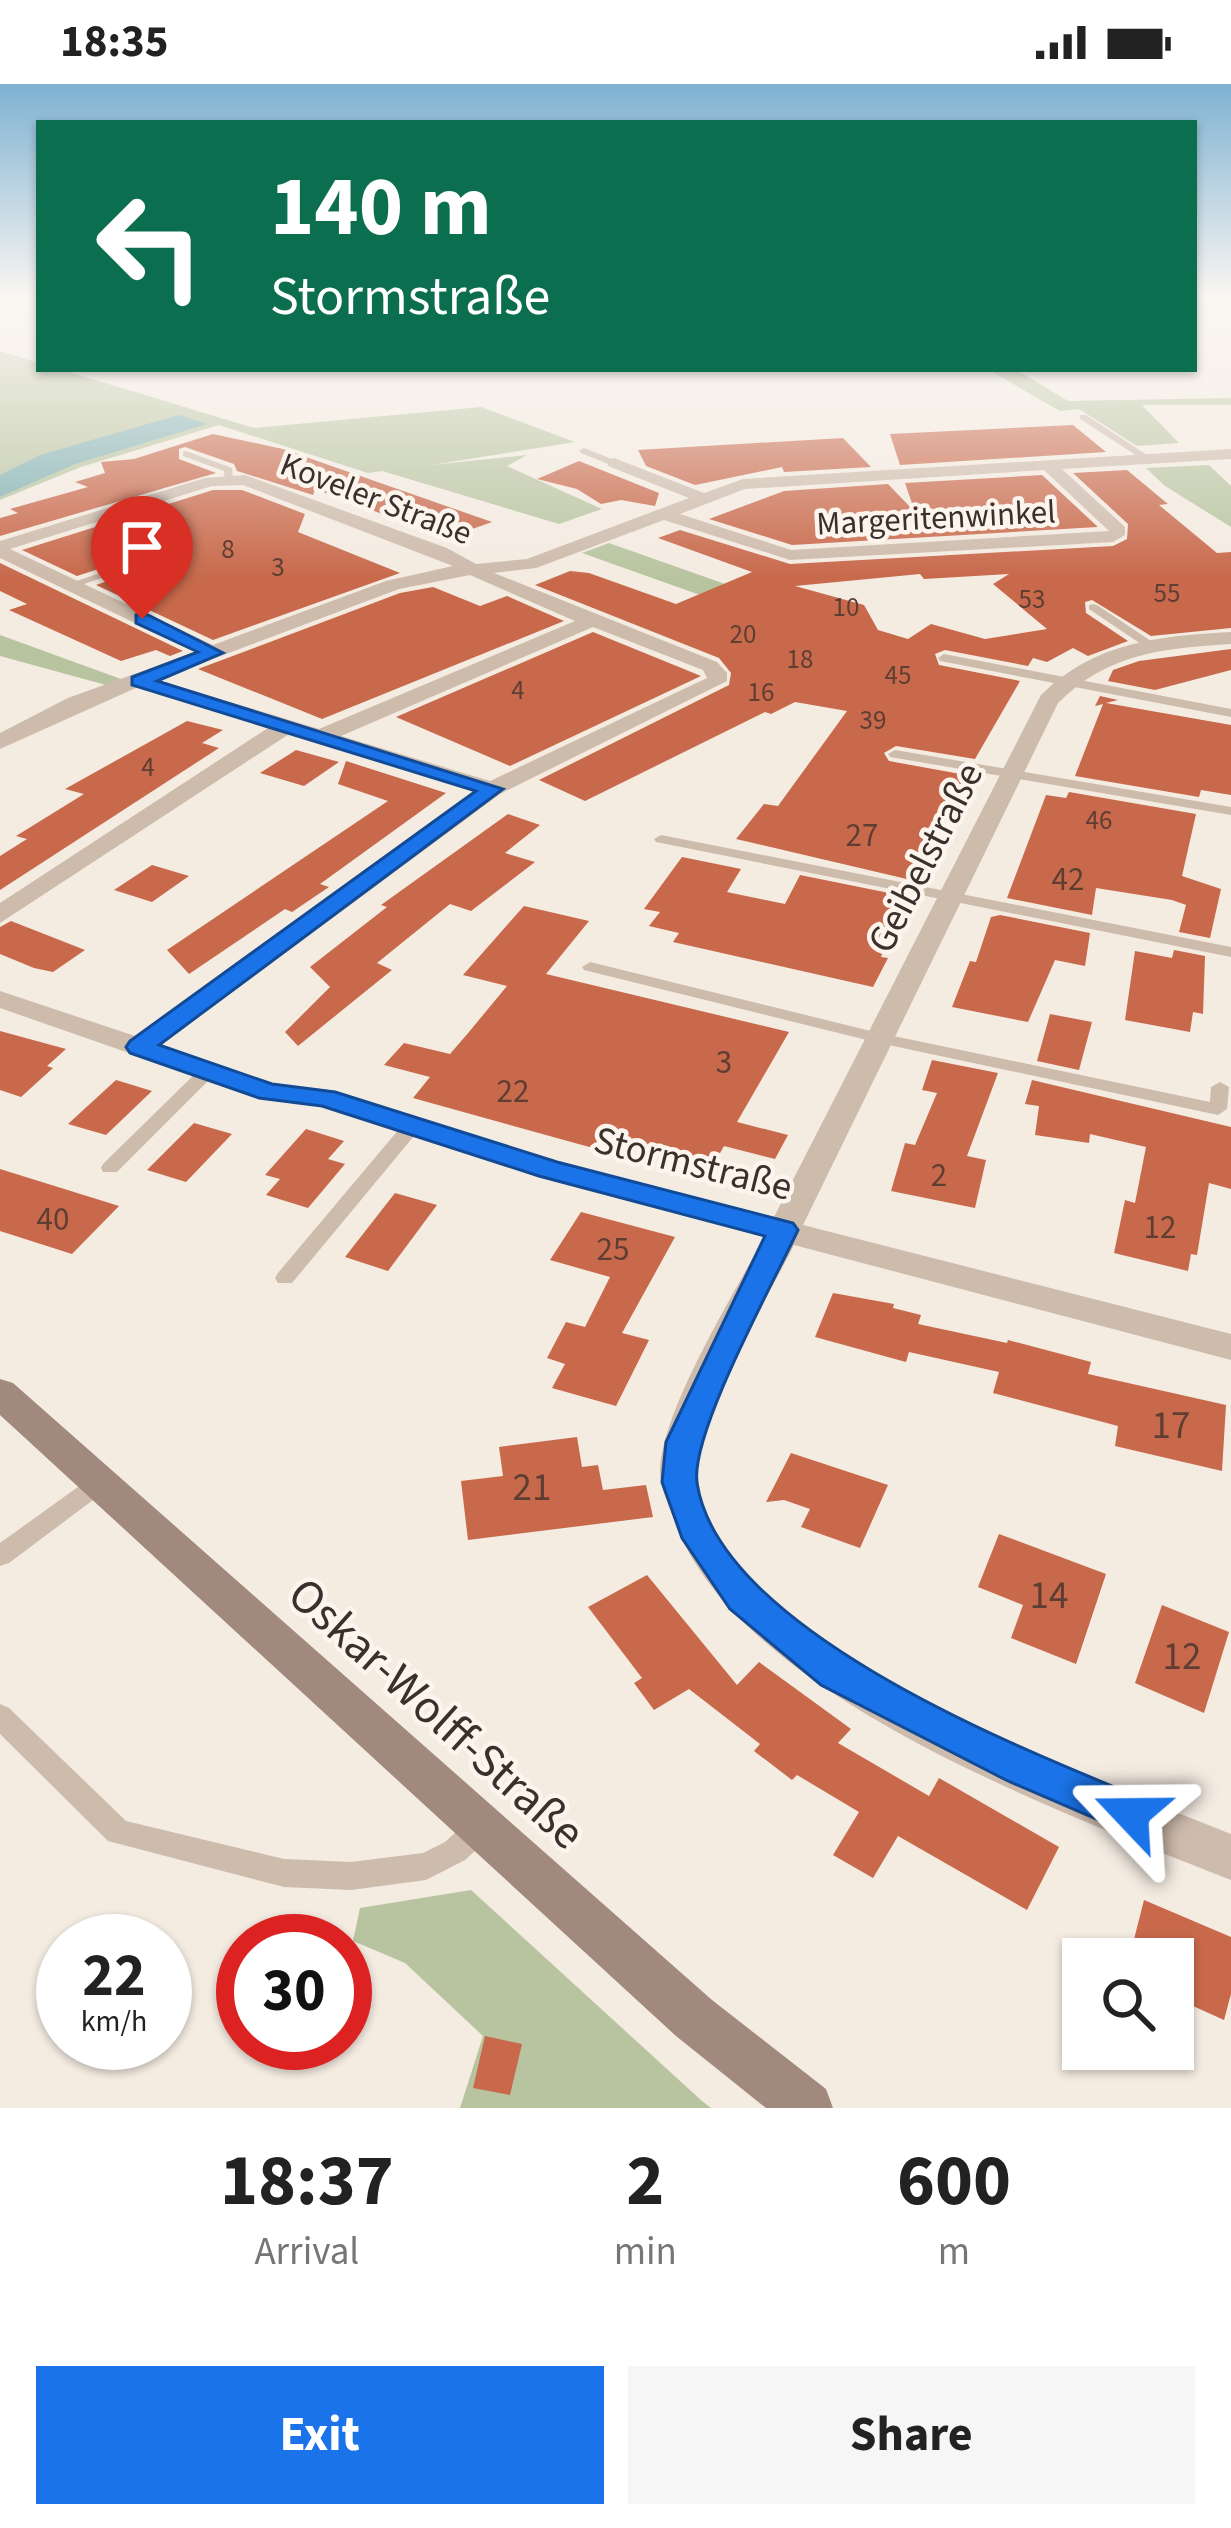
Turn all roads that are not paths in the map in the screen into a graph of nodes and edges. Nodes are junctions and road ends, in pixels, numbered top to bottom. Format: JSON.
{"nodes":[{"id":1,"x":1084,"y":417,"type":"dead end"},
{"id":2,"x":584,"y":452,"type":"dead end"},
{"id":3,"x":186,"y":454,"type":"dead end"},
{"id":4,"x":1231,"y":454,"type":"edge"},
{"id":5,"x":1148,"y":459,"type":"junction"},
{"id":6,"x":614,"y":463,"type":"joint"},
{"id":7,"x":1048,"y":465,"type":"junction"},
{"id":8,"x":228,"y":479,"type":"junction"},
{"id":9,"x":704,"y":498,"type":"junction"},
{"id":10,"x":664,"y":514,"type":"junction"},
{"id":11,"x":0,"y":546,"type":"edge"},
{"id":12,"x":161,"y":555,"type":"dead end"},
{"id":13,"x":476,"y":570,"type":"junction"},
{"id":14,"x":70,"y":585,"type":"junction"},
{"id":15,"x":1093,"y":608,"type":"dead end"},
{"id":16,"x":591,"y":621,"type":"junction"},
{"id":17,"x":1231,"y":638,"type":"edge"},
{"id":18,"x":1151,"y":645,"type":"junction"},
{"id":19,"x":214,"y":653,"type":"junction"},
{"id":20,"x":944,"y":658,"type":"dead end"},
{"id":21,"x":139,"y":681,"type":"junction"},
{"id":22,"x":1064,"y":682,"type":"junction"},
{"id":23,"x":1231,"y":713,"type":"edge"},
{"id":24,"x":0,"y":717,"type":"edge"},
{"id":25,"x":29,"y":725,"type":"junction"},
{"id":26,"x":284,"y":727,"type":"junction"},
{"id":27,"x":319,"y":737,"type":"junction"},
{"id":28,"x":0,"y":742,"type":"edge"},
{"id":29,"x":895,"y":754,"type":"dead end"},
{"id":30,"x":1011,"y":775,"type":"junction"},
{"id":31,"x":492,"y":789,"type":"junction"},
{"id":32,"x":1231,"y":811,"type":"edge"},
{"id":33,"x":662,"y":839,"type":"dead end"},
{"id":34,"x":949,"y":899,"type":"junction"},
{"id":35,"x":0,"y":915,"type":"edge"},
{"id":36,"x":1231,"y":952,"type":"edge"},
{"id":37,"x":590,"y":967,"type":"dead end"},
{"id":38,"x":0,"y":999,"type":"edge"},
{"id":39,"x":879,"y":1038,"type":"junction"},
{"id":40,"x":139,"y":1047,"type":"junction"},
{"id":41,"x":208,"y":1071,"type":"junction"},
{"id":42,"x":1220,"y":1087,"type":"dead end"},
{"id":43,"x":412,"y":1126,"type":"junction"},
{"id":44,"x":110,"y":1168,"type":"dead end"},
{"id":45,"x":783,"y":1230,"type":"junction"},
{"id":46,"x":285,"y":1278,"type":"dead end"},
{"id":47,"x":1231,"y":1348,"type":"edge"},
{"id":48,"x":0,"y":1393,"type":"edge"},
{"id":49,"x":97,"y":1485,"type":"junction"},
{"id":50,"x":0,"y":1556,"type":"edge"},
{"id":51,"x":0,"y":1716,"type":"edge"},
{"id":52,"x":483,"y":1826,"type":"junction"},
{"id":53,"x":1231,"y":1857,"type":"edge"},
{"id":54,"x":807,"y":2108,"type":"edge"}],
"edges":[{"from":1,"to":5,"type":"lane"},
{"from":2,"to":6,"type":"lane"},
{"from":3,"to":8,"type":"lane"},
{"from":4,"to":5,"type":"street"},
{"from":5,"to":7,"type":"street"},
{"from":6,"to":9,"type":"street"},
{"from":7,"to":9,"type":"street"},
{"from":7,"to":10,"type":"street","name":"Margeritenwinkel"},
{"from":8,"to":11,"type":"street","name":"Koveler Straße"},
{"from":8,"to":13,"type":"street","name":"Koveler Straße"},
{"from":9,"to":10,"type":"street"},
{"from":10,"to":13,"type":"street"},
{"from":11,"to":14,"type":"street","name":"Koveler Straße"},
{"from":12,"to":14,"type":"lane"},
{"from":13,"to":16,"type":"street","name":"Koveler Straße"},
{"from":13,"to":19,"type":"street"},
{"from":14,"to":19,"type":"street","name":"Koveler Straße"},
{"from":15,"to":18,"type":"lane"},
{"from":16,"to":27,"type":"street"},
{"from":16,"to":31,"type":"street","name":"Koveler Straße"},
{"from":17,"to":18,"type":"street"},
{"from":18,"to":22,"type":"street"},
{"from":19,"to":21,"type":"street"},
{"from":20,"to":22,"type":"lane"},
{"from":21,"to":25,"type":"street"},
{"from":21,"to":26,"type":"street"},
{"from":22,"to":23,"type":"lane"},
{"from":22,"to":30,"type":"street","name":"Geibelstraße"},
{"from":24,"to":25,"type":"street"},
{"from":25,"to":28,"type":"street"},
{"from":26,"to":27,"type":"street"},
{"from":26,"to":35,"type":"street"},
{"from":27,"to":31,"type":"street"},
{"from":29,"to":30,"type":"lane"},
{"from":30,"to":32,"type":"lane"},
{"from":30,"to":34,"type":"street","name":"Geibelstraße"},
{"from":31,"to":40,"type":"street"},
{"from":33,"to":34,"type":"lane"},
{"from":34,"to":36,"type":"lane"},
{"from":34,"to":39,"type":"street","name":"Geibelstraße"},
{"from":37,"to":39,"type":"lane"},
{"from":38,"to":40,"type":"street","name":"Stormstraße"},
{"from":39,"to":42,"type":"lane"},
{"from":39,"to":45,"type":"street","name":"Geibelstraße"},
{"from":40,"to":41,"type":"street","name":"Stormstraße"},
{"from":41,"to":43,"type":"street","name":"Stormstraße"},
{"from":41,"to":44,"type":"lane"},
{"from":43,"to":45,"type":"street","name":"Stormstraße"},
{"from":43,"to":46,"type":"lane"},
{"from":45,"to":47,"type":"street","name":"Stormstraße"},
{"from":45,"to":53,"type":"street","name":"Geibelstraße"},
{"from":48,"to":49,"type":"street","name":"Oskar-Wolff-Straße"},
{"from":49,"to":50,"type":"lane"},
{"from":49,"to":52,"type":"street","name":"Oskar-Wolff-Straße"},
{"from":51,"to":52,"type":"lane"},
{"from":52,"to":54,"type":"street","name":"Oskar-Wolff-Straße"}]}
